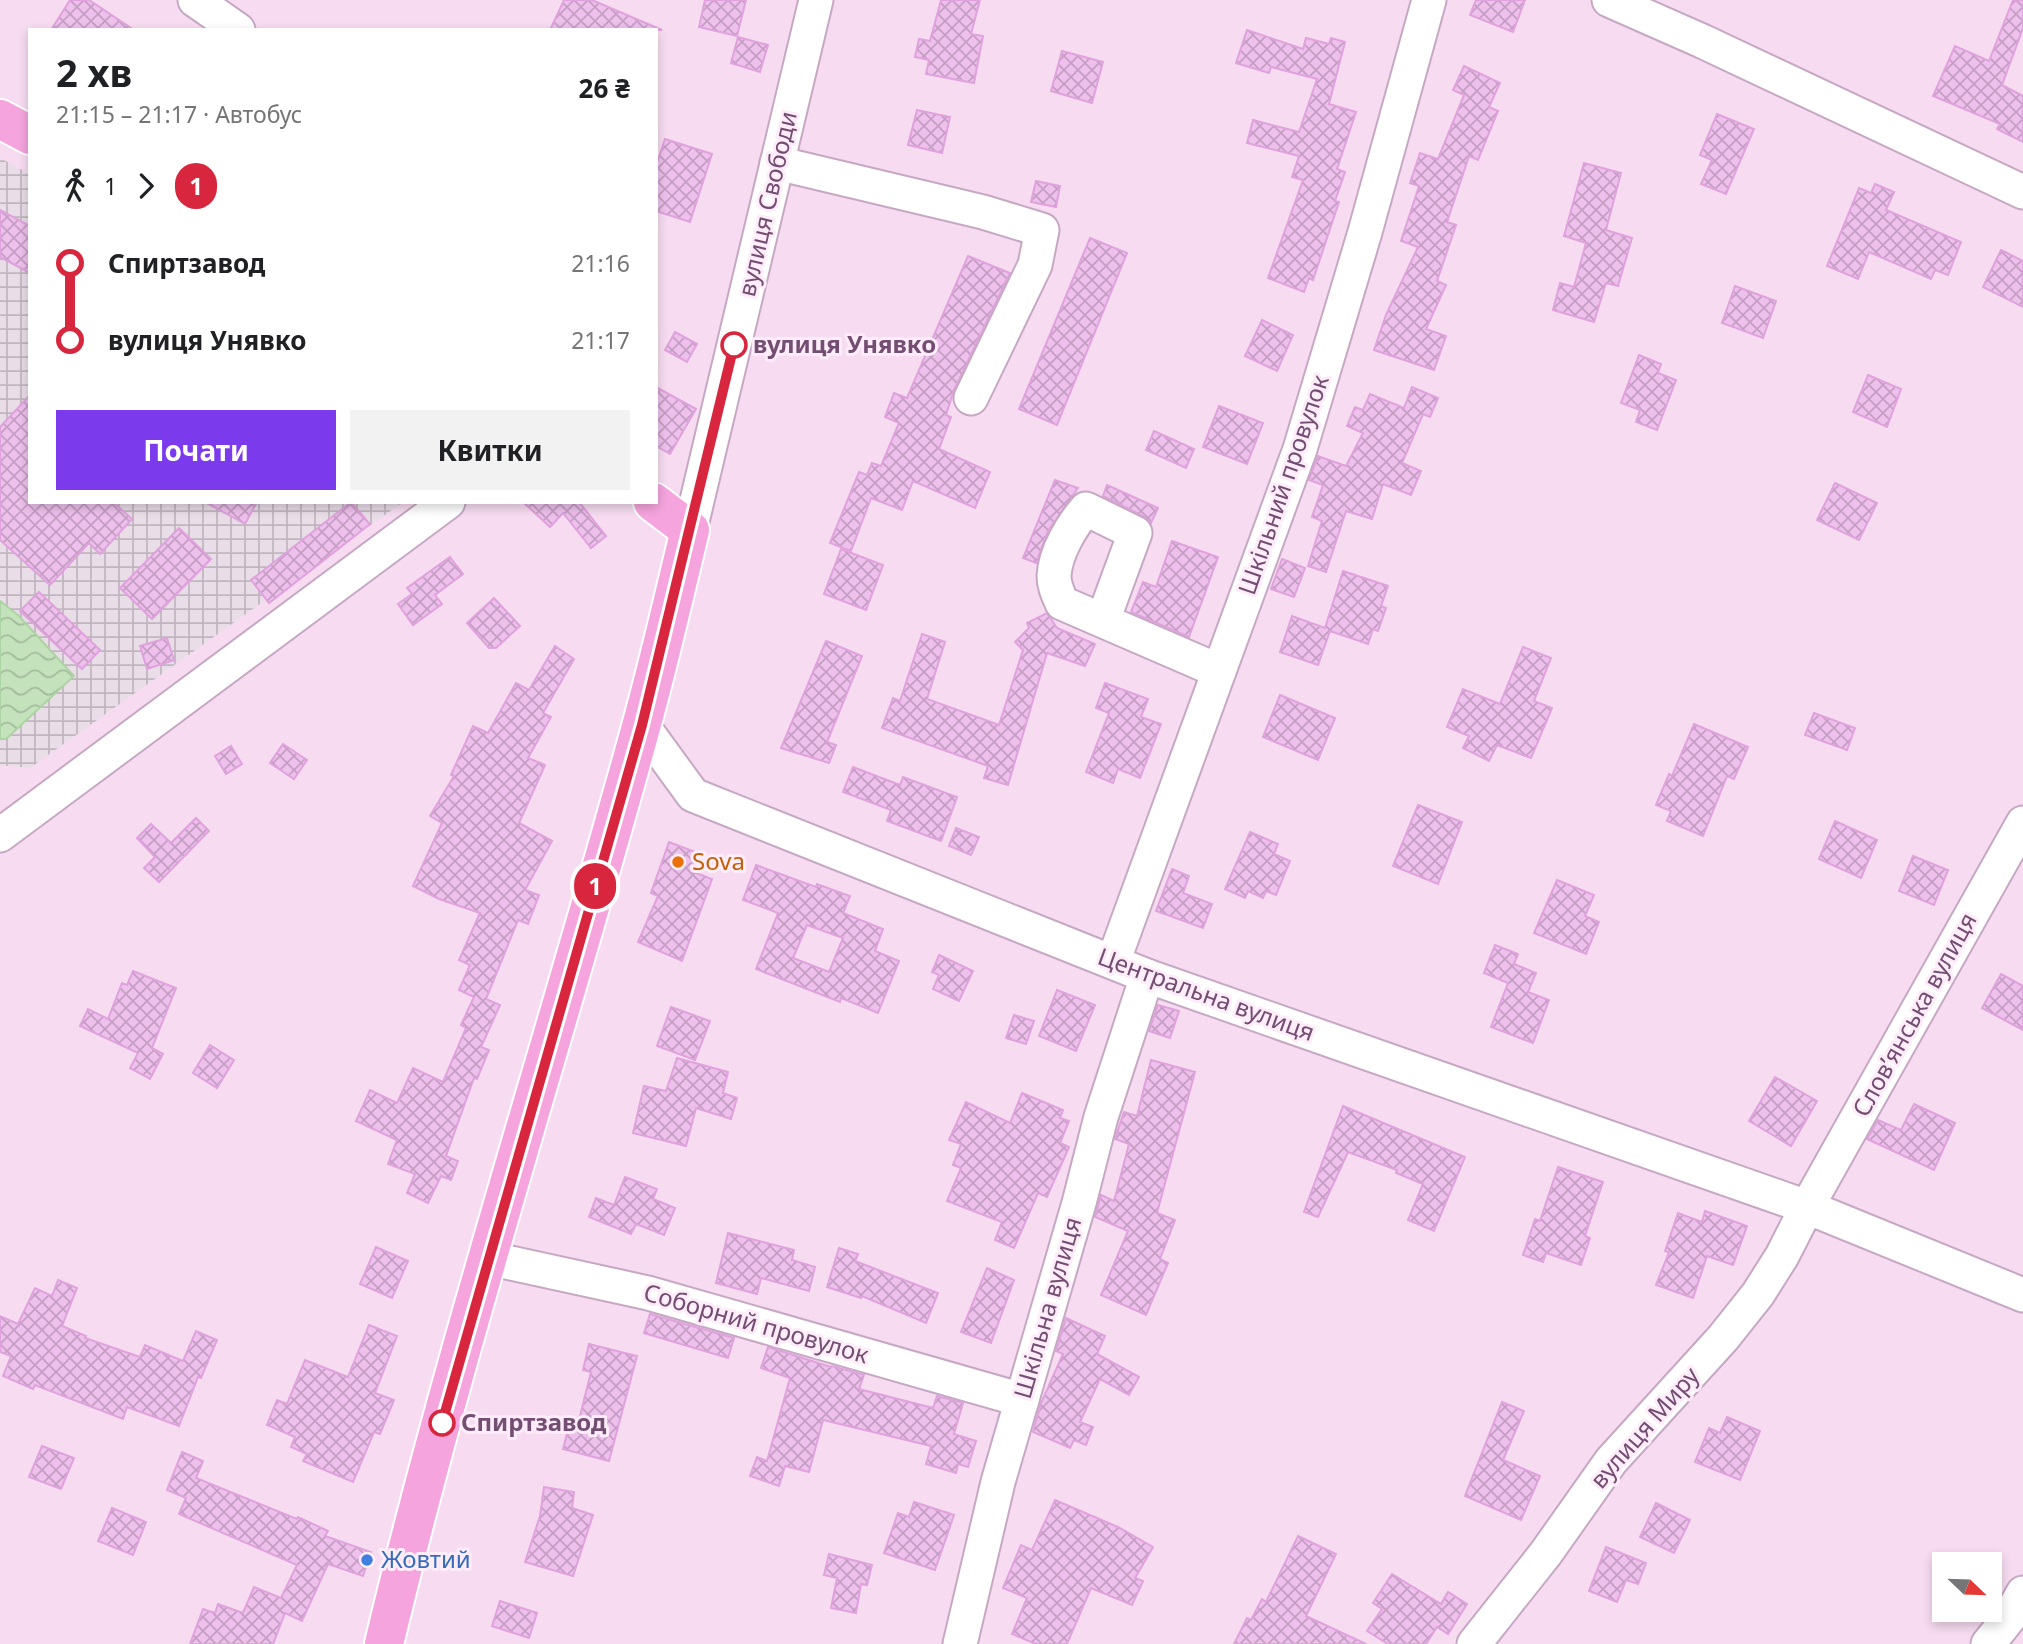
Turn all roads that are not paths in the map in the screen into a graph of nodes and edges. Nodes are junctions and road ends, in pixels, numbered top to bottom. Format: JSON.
{"nodes":[{"id":1,"x":195,"y":0,"type":"edge"},
{"id":2,"x":816,"y":0,"type":"edge"},
{"id":3,"x":1429,"y":0,"type":"edge"},
{"id":4,"x":1609,"y":0,"type":"edge"},
{"id":5,"x":235,"y":28,"type":"edge"},
{"id":6,"x":0,"y":119,"type":"edge"},
{"id":7,"x":28,"y":134,"type":"edge"},
{"id":8,"x":777,"y":163,"type":"junction"},
{"id":9,"x":2023,"y":192,"type":"edge"},
{"id":10,"x":971,"y":398,"type":"dead end"},
{"id":11,"x":445,"y":504,"type":"edge"},
{"id":12,"x":656,"y":504,"type":"edge"},
{"id":13,"x":690,"y":530,"type":"junction"},
{"id":14,"x":1103,"y":620,"type":"dead end"},
{"id":15,"x":1219,"y":671,"type":"junction"},
{"id":16,"x":642,"y":725,"type":"junction"},
{"id":17,"x":2023,"y":823,"type":"edge"},
{"id":18,"x":0,"y":835,"type":"edge"},
{"id":19,"x":1113,"y":962,"type":"junction"},
{"id":20,"x":1147,"y":976,"type":"junction"},
{"id":21,"x":1807,"y":1207,"type":"junction"},
{"id":22,"x":488,"y":1258,"type":"junction"},
{"id":23,"x":2023,"y":1295,"type":"edge"},
{"id":24,"x":1022,"y":1400,"type":"junction"},
{"id":25,"x":2023,"y":1594,"type":"edge"},
{"id":26,"x":384,"y":1644,"type":"edge"},
{"id":27,"x":960,"y":1644,"type":"edge"},
{"id":28,"x":1475,"y":1644,"type":"edge"},
{"id":29,"x":1988,"y":1644,"type":"edge"}],
"edges":[{"from":1,"to":5,"type":"street"},
{"from":2,"to":8,"type":"street","name":"вулиця Свободи"},
{"from":3,"to":15,"type":"street","name":"Шкільний провулок"},
{"from":4,"to":9,"type":"street"},
{"from":6,"to":7,"type":"main road"},
{"from":8,"to":10,"type":"street"},
{"from":8,"to":13,"type":"street","name":"вулиця Свободи"},
{"from":11,"to":18,"type":"street"},
{"from":12,"to":13,"type":"main road"},
{"from":13,"to":16,"type":"main road"},
{"from":14,"to":15,"type":"street"},
{"from":15,"to":19,"type":"street","name":"Шкільний провулок"},
{"from":16,"to":19,"type":"street","name":"Центральна вулиця"},
{"from":16,"to":22,"type":"main road"},
{"from":17,"to":21,"type":"street","name":"Словʼянська вулиця"},
{"from":19,"to":20,"type":"street","name":"Центральна вулиця"},
{"from":20,"to":21,"type":"street","name":"Центральна вулиця"},
{"from":20,"to":24,"type":"street","name":"Шкільна вулиця"},
{"from":21,"to":23,"type":"street","name":"Центральна вулиця"},
{"from":21,"to":28,"type":"street","name":"вулиця Миру"},
{"from":22,"to":24,"type":"street","name":"Соборний провулок"},
{"from":22,"to":26,"type":"main road"},
{"from":24,"to":27,"type":"street","name":"Шкільна вулиця"},
{"from":25,"to":29,"type":"street"}]}
